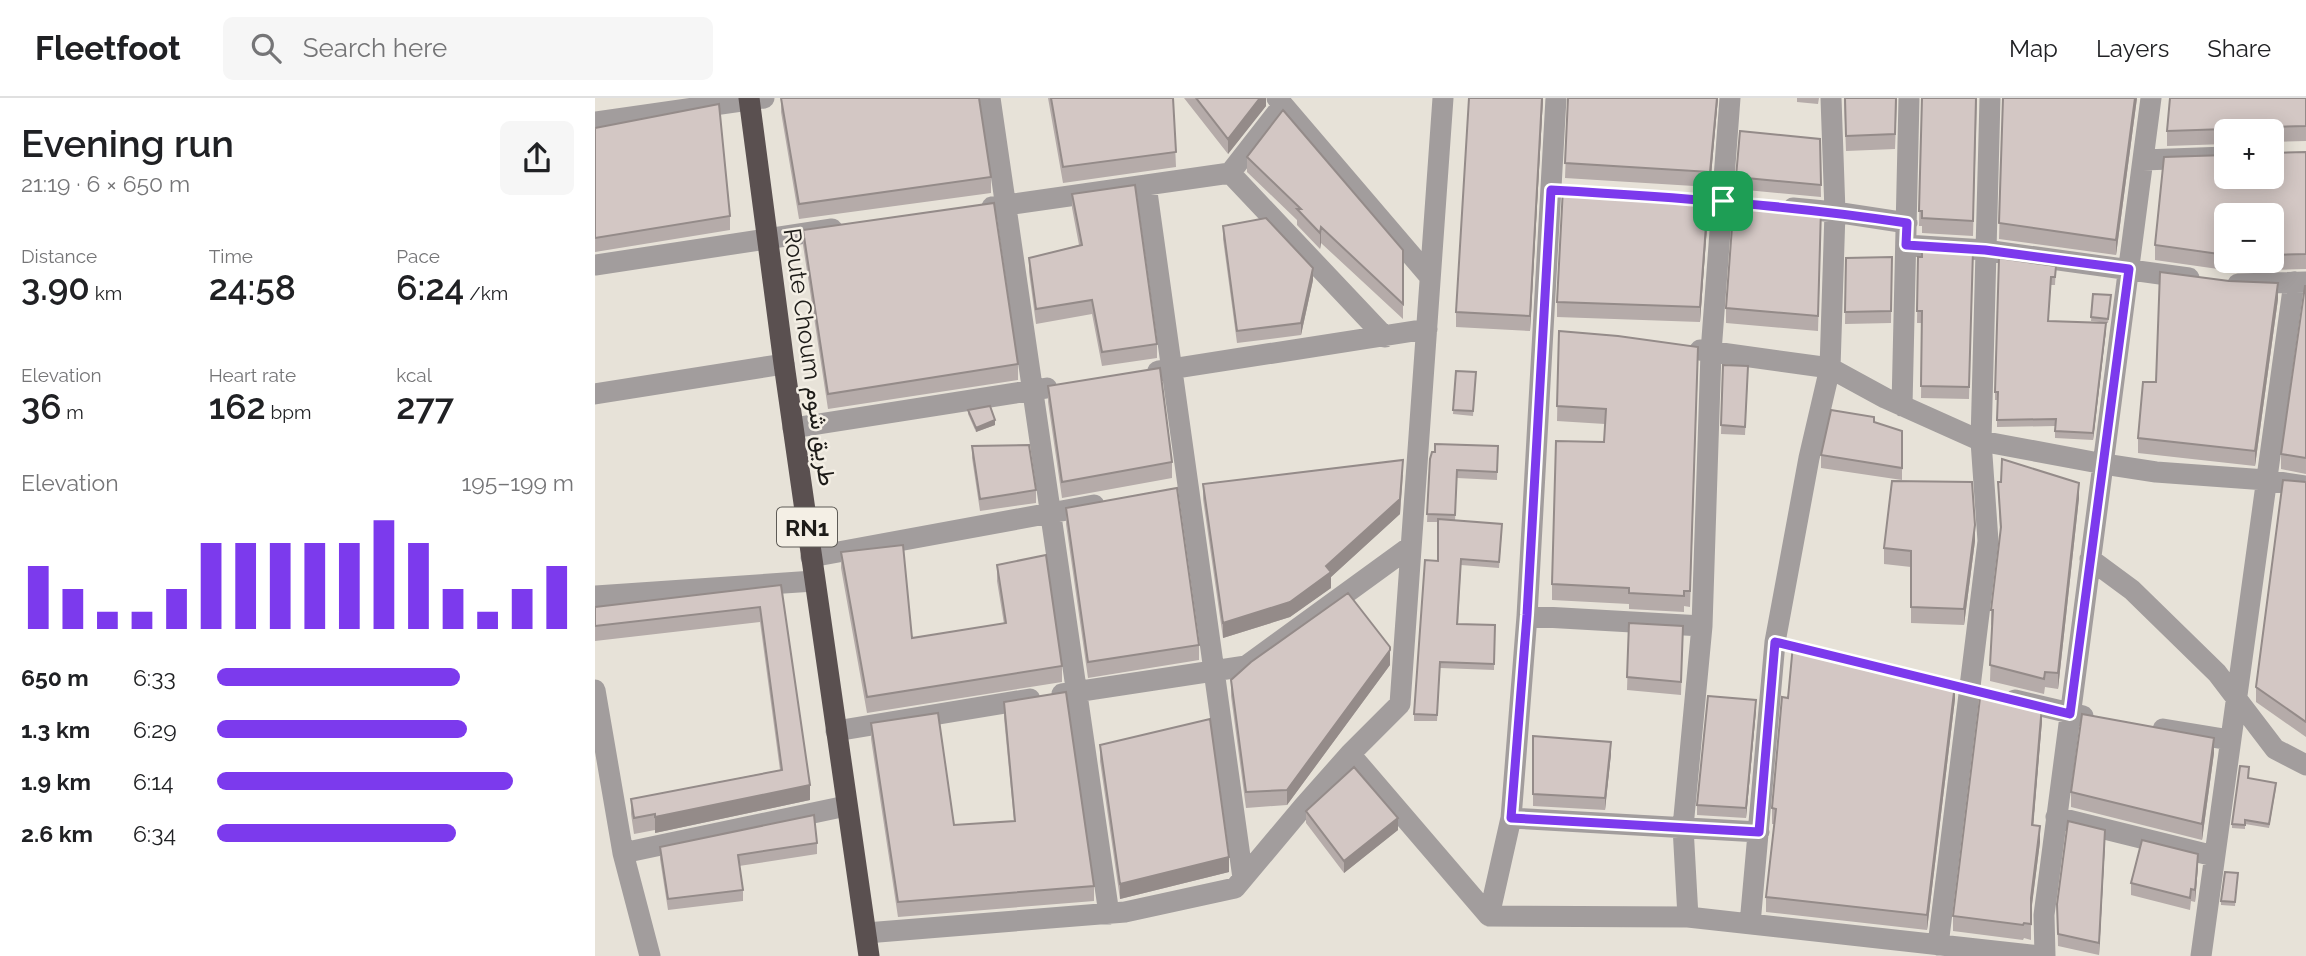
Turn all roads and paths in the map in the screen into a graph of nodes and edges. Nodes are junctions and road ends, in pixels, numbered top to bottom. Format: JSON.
{"nodes":[{"id":1,"x":990,"y":98,"type":"edge"},
{"id":2,"x":1443,"y":98,"type":"edge"},
{"id":3,"x":1556,"y":98,"type":"edge"},
{"id":4,"x":1730,"y":98,"type":"edge"},
{"id":5,"x":1831,"y":98,"type":"edge"},
{"id":6,"x":1909,"y":98,"type":"edge"},
{"id":7,"x":1990,"y":98,"type":"edge"},
{"id":8,"x":2151,"y":98,"type":"edge"},
{"id":9,"x":754,"y":99,"type":"edge"},
{"id":10,"x":1280,"y":102,"type":"edge"},
{"id":11,"x":595,"y":122,"type":"edge"},
{"id":12,"x":2214,"y":157,"type":"edge"},
{"id":13,"x":2143,"y":160,"type":"junction"},
{"id":14,"x":1230,"y":173,"type":"junction"},
{"id":15,"x":1146,"y":185,"type":"junction"},
{"id":16,"x":1551,"y":190,"type":"junction"},
{"id":17,"x":1577,"y":192,"type":"edge"},
{"id":18,"x":1696,"y":199,"type":"edge"},
{"id":19,"x":1723,"y":201,"type":"junction"},
{"id":20,"x":1748,"y":203,"type":"edge"},
{"id":21,"x":1006,"y":205,"type":"junction"},
{"id":22,"x":1773,"y":206,"type":"edge"},
{"id":23,"x":966,"y":211,"type":"edge"},
{"id":24,"x":1835,"y":212,"type":"junction"},
{"id":25,"x":1907,"y":223,"type":"junction"},
{"id":26,"x":847,"y":227,"type":"edge"},
{"id":27,"x":768,"y":237,"type":"junction"},
{"id":28,"x":1906,"y":245,"type":"junction"},
{"id":29,"x":1985,"y":250,"type":"junction"},
{"id":30,"x":595,"y":265,"type":"edge"},
{"id":31,"x":2129,"y":269,"type":"junction"},
{"id":32,"x":1430,"y":278,"type":"junction"},
{"id":33,"x":2300,"y":282,"type":"edge"},
{"id":34,"x":1427,"y":330,"type":"junction"},
{"id":35,"x":1543,"y":332,"type":"junction"},
{"id":36,"x":1568,"y":334,"type":"edge"},
{"id":37,"x":1385,"y":337,"type":"junction"},
{"id":38,"x":1684,"y":348,"type":"edge"},
{"id":39,"x":1711,"y":352,"type":"junction"},
{"id":40,"x":783,"y":364,"type":"junction"},
{"id":41,"x":1830,"y":368,"type":"junction"},
{"id":42,"x":1172,"y":369,"type":"junction"},
{"id":43,"x":1134,"y":375,"type":"edge"},
{"id":44,"x":1071,"y":384,"type":"edge"},
{"id":45,"x":1033,"y":390,"type":"junction"},
{"id":46,"x":595,"y":394,"type":"edge"},
{"id":47,"x":1902,"y":406,"type":"junction"},
{"id":48,"x":793,"y":428,"type":"junction"},
{"id":49,"x":1981,"y":441,"type":"junction"},
{"id":50,"x":1419,"y":460,"type":"junction"},
{"id":51,"x":1392,"y":463,"type":"edge"},
{"id":52,"x":2104,"y":464,"type":"junction"},
{"id":53,"x":2266,"y":480,"type":"junction"},
{"id":54,"x":2306,"y":486,"type":"edge"},
{"id":55,"x":1195,"y":488,"type":"junction"},
{"id":56,"x":1163,"y":493,"type":"edge"},
{"id":57,"x":1113,"y":502,"type":"edge"},
{"id":58,"x":1050,"y":512,"type":"junction"},
{"id":59,"x":1411,"y":546,"type":"junction"},
{"id":60,"x":811,"y":557,"type":"junction"},
{"id":61,"x":2090,"y":559,"type":"junction"},
{"id":62,"x":814,"y":581,"type":"junction"},
{"id":63,"x":595,"y":596,"type":"edge"},
{"id":64,"x":1527,"y":615,"type":"junction"},
{"id":65,"x":1702,"y":626,"type":"junction"},
{"id":66,"x":1775,"y":642,"type":"junction"},
{"id":67,"x":1801,"y":648,"type":"edge"},
{"id":68,"x":1214,"y":671,"type":"junction"},
{"id":69,"x":1945,"y":682,"type":"edge"},
{"id":70,"x":595,"y":690,"type":"edge"},
{"id":71,"x":1984,"y":691,"type":"junction"},
{"id":72,"x":1076,"y":692,"type":"junction"},
{"id":73,"x":2235,"y":698,"type":"junction"},
{"id":74,"x":2070,"y":714,"type":"junction"},
{"id":75,"x":2097,"y":718,"type":"edge"},
{"id":76,"x":2137,"y":725,"type":"edge"},
{"id":77,"x":836,"y":731,"type":"junction"},
{"id":78,"x":2230,"y":740,"type":"junction"},
{"id":79,"x":1350,"y":754,"type":"junction"},
{"id":80,"x":2306,"y":765,"type":"edge"},
{"id":81,"x":603,"y":784,"type":"edge"},
{"id":82,"x":846,"y":806,"type":"junction"},
{"id":83,"x":2056,"y":817,"type":"junction"},
{"id":84,"x":1511,"y":818,"type":"junction"},
{"id":85,"x":1683,"y":827,"type":"junction"},
{"id":86,"x":1759,"y":832,"type":"junction"},
{"id":87,"x":623,"y":853,"type":"junction"},
{"id":88,"x":2214,"y":856,"type":"junction"},
{"id":89,"x":1243,"y":878,"type":"junction"},
{"id":90,"x":1109,"y":914,"type":"junction"},
{"id":91,"x":1489,"y":916,"type":"junction"},
{"id":92,"x":1688,"y":917,"type":"junction"},
{"id":93,"x":1750,"y":923,"type":"junction"},
{"id":94,"x":866,"y":933,"type":"junction"},
{"id":95,"x":1938,"y":945,"type":"junction"},
{"id":96,"x":650,"y":956,"type":"edge"},
{"id":97,"x":869,"y":956,"type":"edge"},
{"id":98,"x":2042,"y":956,"type":"edge"},
{"id":99,"x":2201,"y":956,"type":"edge"}],
"edges":[{"from":1,"to":21,"type":"street"},
{"from":2,"to":32,"type":"street"},
{"from":3,"to":16,"type":"street"},
{"from":4,"to":19,"type":"street"},
{"from":5,"to":24,"type":"street"},
{"from":6,"to":25,"type":"street"},
{"from":7,"to":29,"type":"street"},
{"from":8,"to":13,"type":"street"},
{"from":9,"to":11,"type":"street"},
{"from":9,"to":27,"type":"highway","name":"Route Choum طريق شوم","number":"RN1"},
{"from":10,"to":14,"type":"street"},
{"from":10,"to":32,"type":"street"},
{"from":12,"to":13,"type":"street"},
{"from":13,"to":31,"type":"street"},
{"from":14,"to":15,"type":"street"},
{"from":14,"to":37,"type":"street"},
{"from":15,"to":21,"type":"street"},
{"from":15,"to":42,"type":"street"},
{"from":16,"to":17,"type":"street"},
{"from":16,"to":35,"type":"street"},
{"from":18,"to":19,"type":"street"},
{"from":19,"to":20,"type":"street"},
{"from":19,"to":39,"type":"street"},
{"from":21,"to":23,"type":"street"},
{"from":21,"to":45,"type":"street"},
{"from":22,"to":24,"type":"street"},
{"from":24,"to":25,"type":"street"},
{"from":24,"to":41,"type":"street"},
{"from":25,"to":28,"type":"street"},
{"from":26,"to":27,"type":"street"},
{"from":27,"to":30,"type":"street"},
{"from":27,"to":40,"type":"highway","name":"Route Choum طريق شوم","number":"RN1"},
{"from":28,"to":29,"type":"street"},
{"from":28,"to":47,"type":"street"},
{"from":29,"to":31,"type":"street"},
{"from":29,"to":49,"type":"street"},
{"from":31,"to":33,"type":"street"},
{"from":31,"to":52,"type":"street"},
{"from":32,"to":34,"type":"street"},
{"from":33,"to":53,"type":"street"},
{"from":34,"to":37,"type":"street"},
{"from":34,"to":50,"type":"street"},
{"from":35,"to":36,"type":"street"},
{"from":35,"to":64,"type":"street"},
{"from":37,"to":42,"type":"street"},
{"from":38,"to":39,"type":"street"},
{"from":39,"to":41,"type":"street"},
{"from":39,"to":65,"type":"street"},
{"from":40,"to":46,"type":"street"},
{"from":40,"to":48,"type":"highway","name":"Route Choum طريق شوم","number":"RN1"},
{"from":41,"to":47,"type":"street"},
{"from":41,"to":66,"type":"street"},
{"from":42,"to":43,"type":"street"},
{"from":42,"to":55,"type":"street"},
{"from":44,"to":45,"type":"street"},
{"from":45,"to":48,"type":"street"},
{"from":45,"to":58,"type":"street"},
{"from":47,"to":49,"type":"street"},
{"from":48,"to":60,"type":"highway","name":"Route Choum طريق شوم","number":"RN1"},
{"from":49,"to":52,"type":"street"},
{"from":49,"to":71,"type":"street"},
{"from":50,"to":51,"type":"street"},
{"from":50,"to":59,"type":"street"},
{"from":52,"to":53,"type":"street"},
{"from":52,"to":61,"type":"street"},
{"from":53,"to":54,"type":"street"},
{"from":53,"to":73,"type":"street"},
{"from":55,"to":56,"type":"street"},
{"from":55,"to":68,"type":"street"},
{"from":57,"to":58,"type":"street"},
{"from":58,"to":60,"type":"street"},
{"from":58,"to":72,"type":"street"},
{"from":59,"to":68,"type":"street"},
{"from":59,"to":79,"type":"street"},
{"from":60,"to":62,"type":"highway","name":"Route Choum طريق شوم","number":"RN1"},
{"from":61,"to":73,"type":"street"},
{"from":61,"to":74,"type":"street"},
{"from":62,"to":63,"type":"street"},
{"from":62,"to":77,"type":"highway","name":"Route Choum طريق شوم","number":"RN1"},
{"from":64,"to":65,"type":"street"},
{"from":64,"to":84,"type":"street"},
{"from":65,"to":85,"type":"street"},
{"from":66,"to":67,"type":"street"},
{"from":66,"to":86,"type":"street"},
{"from":68,"to":72,"type":"street"},
{"from":68,"to":89,"type":"street"},
{"from":69,"to":71,"type":"street"},
{"from":70,"to":81,"type":"street"},
{"from":71,"to":74,"type":"street"},
{"from":71,"to":95,"type":"street"},
{"from":72,"to":77,"type":"street"},
{"from":72,"to":90,"type":"street"},
{"from":73,"to":78,"type":"street"},
{"from":73,"to":80,"type":"street"},
{"from":74,"to":75,"type":"street"},
{"from":74,"to":83,"type":"street"},
{"from":76,"to":78,"type":"street"},
{"from":77,"to":82,"type":"highway","name":"Route Choum طريق شوم","number":"RN1"},
{"from":78,"to":88,"type":"street"},
{"from":79,"to":89,"type":"street"},
{"from":79,"to":91,"type":"street"},
{"from":81,"to":87,"type":"street"},
{"from":82,"to":87,"type":"street"},
{"from":82,"to":94,"type":"highway","name":"Route Choum طريق شوم","number":"RN1"},
{"from":83,"to":88,"type":"street"},
{"from":83,"to":98,"type":"street"},
{"from":84,"to":85,"type":"street"},
{"from":84,"to":91,"type":"street"},
{"from":85,"to":86,"type":"street"},
{"from":85,"to":92,"type":"street"},
{"from":86,"to":93,"type":"street"},
{"from":87,"to":96,"type":"street"},
{"from":88,"to":99,"type":"street"},
{"from":89,"to":90,"type":"street"},
{"from":90,"to":94,"type":"street"},
{"from":91,"to":92,"type":"street"},
{"from":92,"to":93,"type":"street"},
{"from":93,"to":95,"type":"street"},
{"from":94,"to":97,"type":"highway","name":"Route Choum طريق شوم","number":"RN1"},
{"from":95,"to":98,"type":"street"}]}
